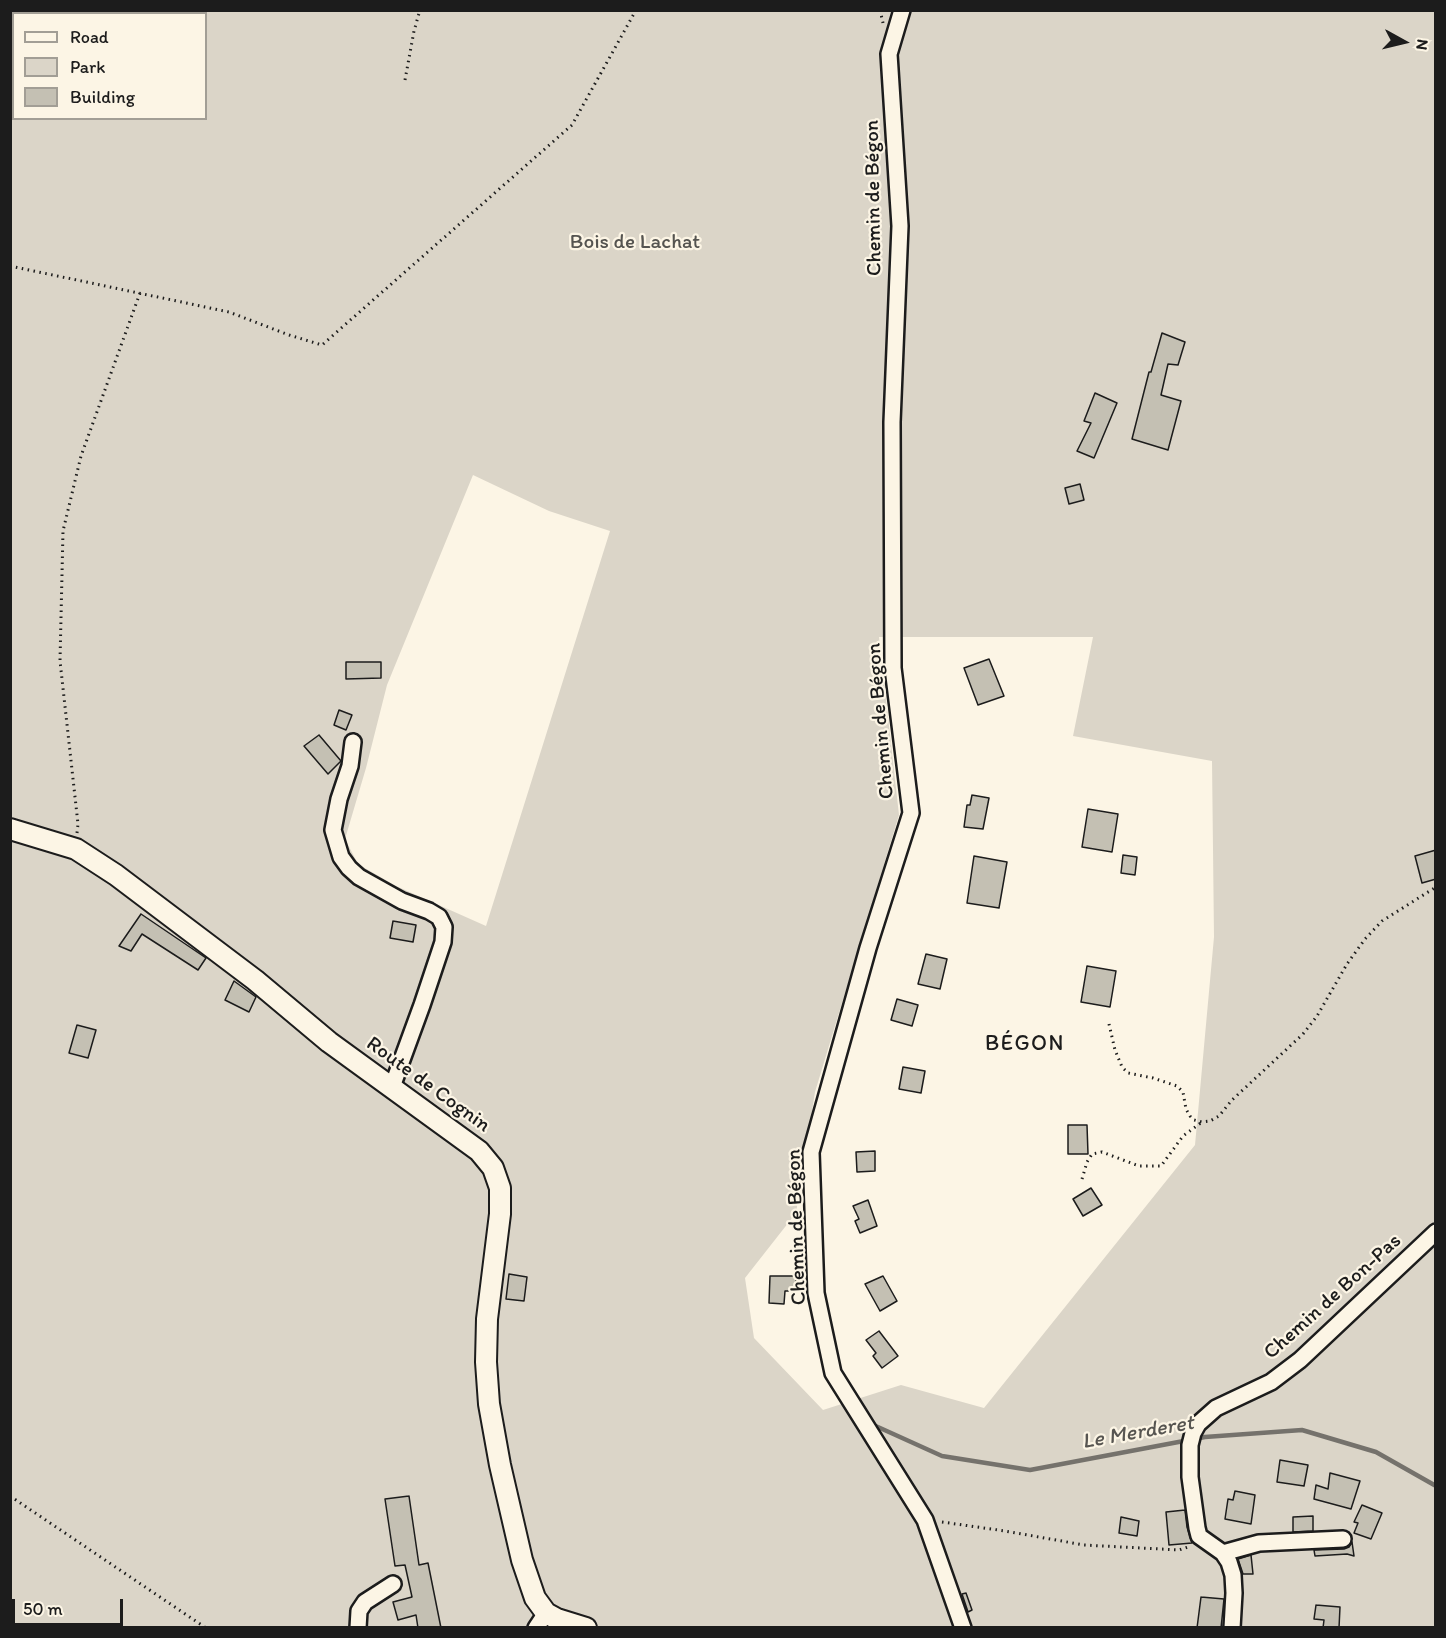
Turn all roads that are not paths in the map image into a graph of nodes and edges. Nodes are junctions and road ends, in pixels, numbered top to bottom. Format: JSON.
{"nodes":[{"id":1,"x":902,"y":10,"type":"edge"},
{"id":2,"x":353,"y":742,"type":"dead end"},
{"id":3,"x":10,"y":829,"type":"edge"},
{"id":4,"x":392,"y":1088,"type":"junction"},
{"id":5,"x":1436,"y":1232,"type":"edge"},
{"id":6,"x":1343,"y":1539,"type":"dead end"},
{"id":7,"x":1222,"y":1553,"type":"junction"},
{"id":8,"x":393,"y":1584,"type":"dead end"},
{"id":9,"x":541,"y":1620,"type":"edge"},
{"id":10,"x":358,"y":1628,"type":"edge"},
{"id":11,"x":586,"y":1628,"type":"edge"},
{"id":12,"x":963,"y":1628,"type":"edge"},
{"id":13,"x":1233,"y":1628,"type":"edge"}],
"edges":[{"from":1,"to":12,"type":"street","name":"Chemin de Bégon"},
{"from":2,"to":4,"type":"street"},
{"from":3,"to":4,"type":"main road","name":"Route de Cognin"},
{"from":4,"to":9,"type":"main road","name":"Route de Cognin"},
{"from":5,"to":7,"type":"street","name":"Chemin de Bon-Pas"},
{"from":6,"to":7,"type":"street"},
{"from":7,"to":13,"type":"street","name":"Chemin de Bon-Pas"},
{"from":8,"to":10,"type":"street"},
{"from":9,"to":11,"type":"main road","name":"Route de Cognin"}]}
